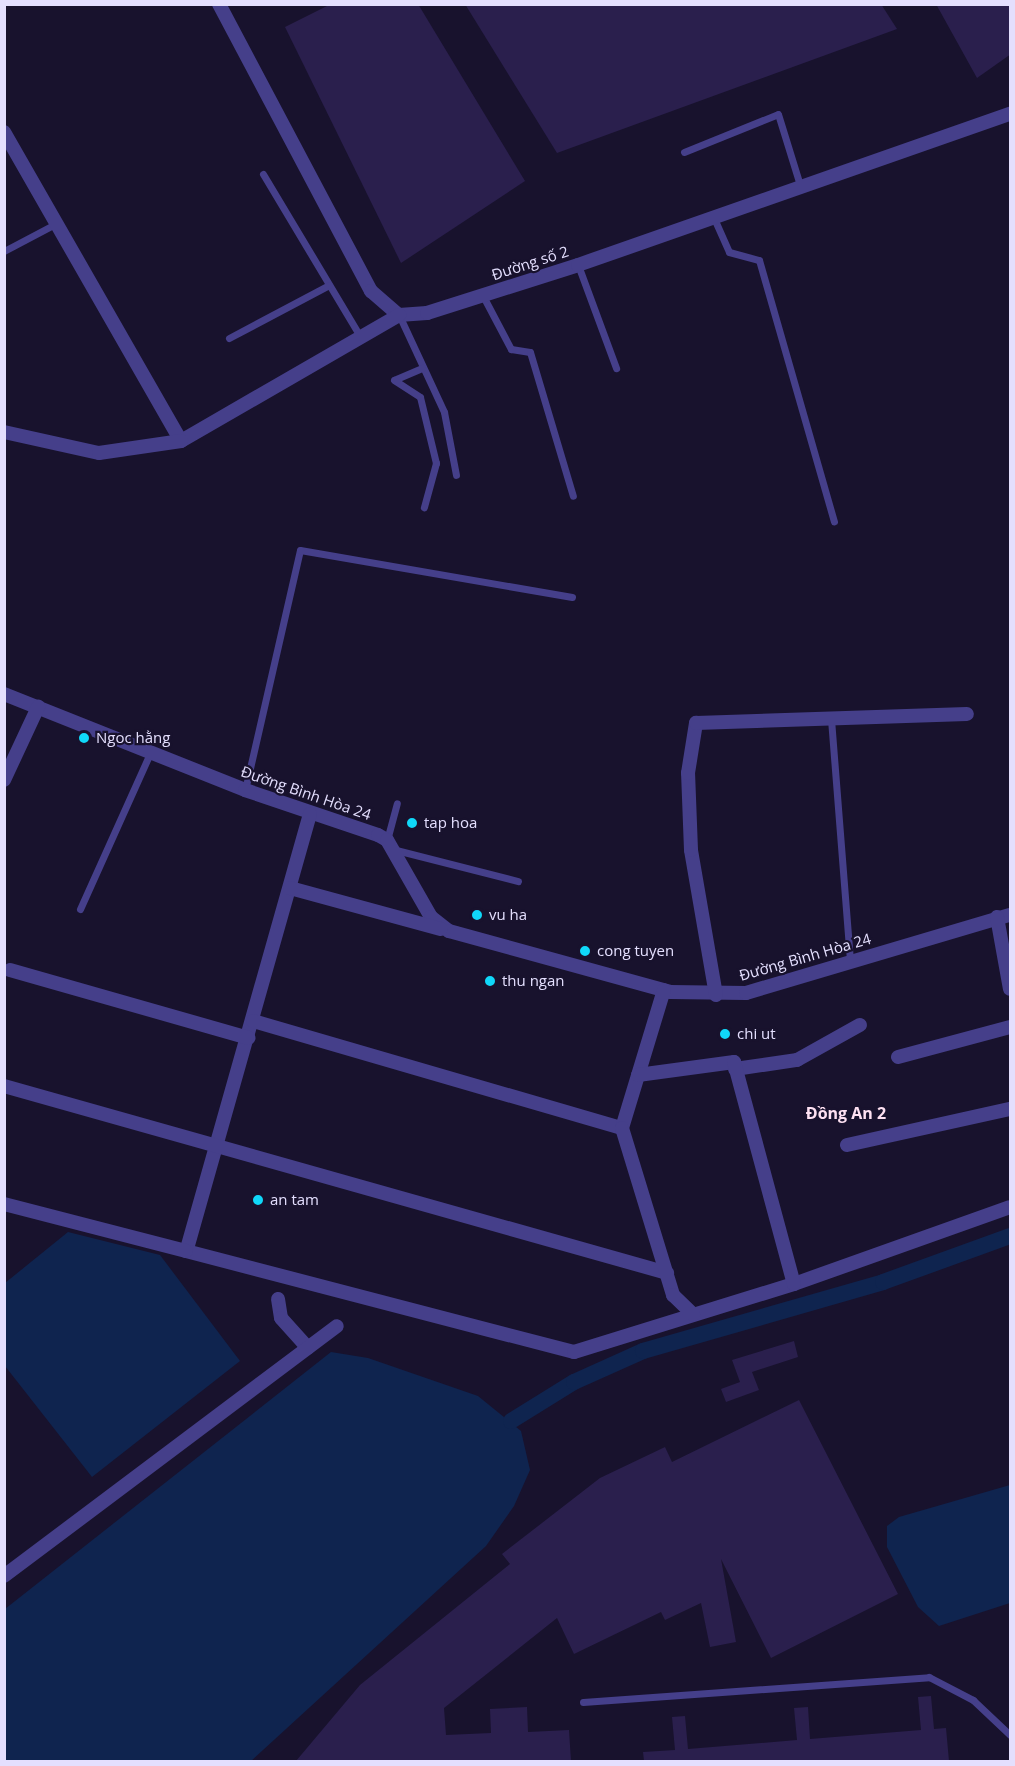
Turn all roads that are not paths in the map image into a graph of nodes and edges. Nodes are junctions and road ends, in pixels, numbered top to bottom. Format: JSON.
{"nodes":[{"id":1,"x":219,"y":4,"type":"edge"},
{"id":2,"x":1011,"y":114,"type":"edge"},
{"id":3,"x":4,"y":132,"type":"edge"},
{"id":4,"x":684,"y":152,"type":"dead end"},
{"id":5,"x":263,"y":174,"type":"dead end"},
{"id":6,"x":801,"y":185,"type":"junction"},
{"id":7,"x":713,"y":216,"type":"junction"},
{"id":8,"x":57,"y":223,"type":"junction"},
{"id":9,"x":4,"y":251,"type":"edge"},
{"id":10,"x":578,"y":265,"type":"junction"},
{"id":11,"x":329,"y":285,"type":"junction"},
{"id":12,"x":483,"y":296,"type":"junction"},
{"id":13,"x":399,"y":315,"type":"junction"},
{"id":14,"x":360,"y":336,"type":"junction"},
{"id":15,"x":229,"y":338,"type":"dead end"},
{"id":16,"x":422,"y":368,"type":"junction"},
{"id":17,"x":616,"y":368,"type":"dead end"},
{"id":18,"x":4,"y":432,"type":"edge"},
{"id":19,"x":181,"y":441,"type":"junction"},
{"id":20,"x":456,"y":475,"type":"dead end"},
{"id":21,"x":573,"y":496,"type":"dead end"},
{"id":22,"x":424,"y":507,"type":"dead end"},
{"id":23,"x":834,"y":521,"type":"dead end"},
{"id":24,"x":572,"y":597,"type":"dead end"},
{"id":25,"x":4,"y":694,"type":"edge"},
{"id":26,"x":38,"y":707,"type":"junction"},
{"id":27,"x":967,"y":714,"type":"dead end"},
{"id":28,"x":831,"y":719,"type":"junction"},
{"id":29,"x":150,"y":752,"type":"junction"},
{"id":30,"x":4,"y":780,"type":"edge"},
{"id":31,"x":245,"y":790,"type":"junction"},
{"id":32,"x":397,"y":803,"type":"dead end"},
{"id":33,"x":310,"y":814,"type":"junction"},
{"id":34,"x":388,"y":845,"type":"junction"},
{"id":35,"x":518,"y":881,"type":"dead end"},
{"id":36,"x":290,"y":888,"type":"junction"},
{"id":37,"x":80,"y":909,"type":"dead end"},
{"id":38,"x":1004,"y":916,"type":"edge"},
{"id":39,"x":449,"y":931,"type":"junction"},
{"id":40,"x":850,"y":962,"type":"junction"},
{"id":41,"x":10,"y":970,"type":"dead end"},
{"id":42,"x":1011,"y":988,"type":"edge"},
{"id":43,"x":664,"y":990,"type":"junction"},
{"id":44,"x":716,"y":995,"type":"junction"},
{"id":45,"x":253,"y":1021,"type":"junction"},
{"id":46,"x":860,"y":1025,"type":"dead end"},
{"id":47,"x":1011,"y":1027,"type":"edge"},
{"id":48,"x":248,"y":1038,"type":"junction"},
{"id":49,"x":898,"y":1057,"type":"dead end"},
{"id":50,"x":735,"y":1069,"type":"junction"},
{"id":51,"x":638,"y":1075,"type":"junction"},
{"id":52,"x":4,"y":1086,"type":"edge"},
{"id":53,"x":1011,"y":1109,"type":"edge"},
{"id":54,"x":622,"y":1128,"type":"junction"},
{"id":55,"x":847,"y":1145,"type":"dead end"},
{"id":56,"x":218,"y":1148,"type":"junction"},
{"id":57,"x":4,"y":1204,"type":"edge"},
{"id":58,"x":1011,"y":1207,"type":"edge"},
{"id":59,"x":186,"y":1251,"type":"junction"},
{"id":60,"x":667,"y":1274,"type":"junction"},
{"id":61,"x":794,"y":1284,"type":"junction"},
{"id":62,"x":278,"y":1299,"type":"dead end"},
{"id":63,"x":693,"y":1314,"type":"junction"},
{"id":64,"x":337,"y":1326,"type":"dead end"},
{"id":65,"x":308,"y":1348,"type":"junction"},
{"id":66,"x":4,"y":1576,"type":"edge"},
{"id":67,"x":584,"y":1702,"type":"dead end"},
{"id":68,"x":1011,"y":1735,"type":"edge"}],
"edges":[{"from":1,"to":13,"type":"street"},
{"from":2,"to":6,"type":"street","name":"Đường số 2"},
{"from":3,"to":8,"type":"street"},
{"from":4,"to":6,"type":"lane"},
{"from":5,"to":11,"type":"lane"},
{"from":6,"to":7,"type":"street","name":"Đường số 2"},
{"from":7,"to":10,"type":"street","name":"Đường số 2"},
{"from":7,"to":23,"type":"lane"},
{"from":8,"to":9,"type":"lane"},
{"from":8,"to":19,"type":"street"},
{"from":10,"to":12,"type":"street","name":"Đường số 2"},
{"from":10,"to":17,"type":"lane"},
{"from":11,"to":14,"type":"lane"},
{"from":11,"to":15,"type":"lane"},
{"from":12,"to":13,"type":"street","name":"Đường số 2"},
{"from":12,"to":21,"type":"lane"},
{"from":13,"to":14,"type":"street"},
{"from":13,"to":16,"type":"lane"},
{"from":14,"to":19,"type":"street"},
{"from":16,"to":20,"type":"lane"},
{"from":16,"to":22,"type":"lane"},
{"from":18,"to":19,"type":"street"},
{"from":24,"to":31,"type":"lane"},
{"from":25,"to":26,"type":"street","name":"Đường Bình Hòa 24"},
{"from":26,"to":29,"type":"street","name":"Đường Bình Hòa 24"},
{"from":26,"to":30,"type":"street"},
{"from":27,"to":28,"type":"street"},
{"from":28,"to":40,"type":"lane"},
{"from":28,"to":44,"type":"street"},
{"from":29,"to":31,"type":"street","name":"Đường Bình Hòa 24"},
{"from":29,"to":37,"type":"lane"},
{"from":31,"to":33,"type":"street","name":"Đường Bình Hòa 24"},
{"from":32,"to":34,"type":"lane"},
{"from":33,"to":34,"type":"street","name":"Đường Bình Hòa 24"},
{"from":33,"to":36,"type":"street"},
{"from":34,"to":35,"type":"lane"},
{"from":34,"to":39,"type":"street","name":"Đường Bình Hòa 24"},
{"from":36,"to":39,"type":"street"},
{"from":36,"to":45,"type":"street"},
{"from":38,"to":40,"type":"street","name":"Đường Bình Hòa 24"},
{"from":38,"to":42,"type":"street"},
{"from":39,"to":43,"type":"street","name":"Đường Bình Hòa 24"},
{"from":40,"to":44,"type":"street","name":"Đường Bình Hòa 24"},
{"from":41,"to":48,"type":"street"},
{"from":43,"to":44,"type":"street","name":"Đường Bình Hòa 24"},
{"from":43,"to":51,"type":"street"},
{"from":45,"to":48,"type":"street"},
{"from":45,"to":54,"type":"street"},
{"from":46,"to":50,"type":"street"},
{"from":47,"to":49,"type":"street"},
{"from":48,"to":56,"type":"street"},
{"from":50,"to":51,"type":"street"},
{"from":50,"to":61,"type":"street"},
{"from":51,"to":54,"type":"street"},
{"from":52,"to":56,"type":"street"},
{"from":53,"to":55,"type":"street"},
{"from":54,"to":60,"type":"street"},
{"from":56,"to":59,"type":"street"},
{"from":56,"to":60,"type":"street"},
{"from":57,"to":59,"type":"street"},
{"from":58,"to":61,"type":"street"},
{"from":59,"to":63,"type":"street"},
{"from":60,"to":63,"type":"street"},
{"from":61,"to":63,"type":"street"},
{"from":62,"to":65,"type":"street"},
{"from":64,"to":65,"type":"street"},
{"from":65,"to":66,"type":"street"},
{"from":67,"to":68,"type":"lane"}]}
